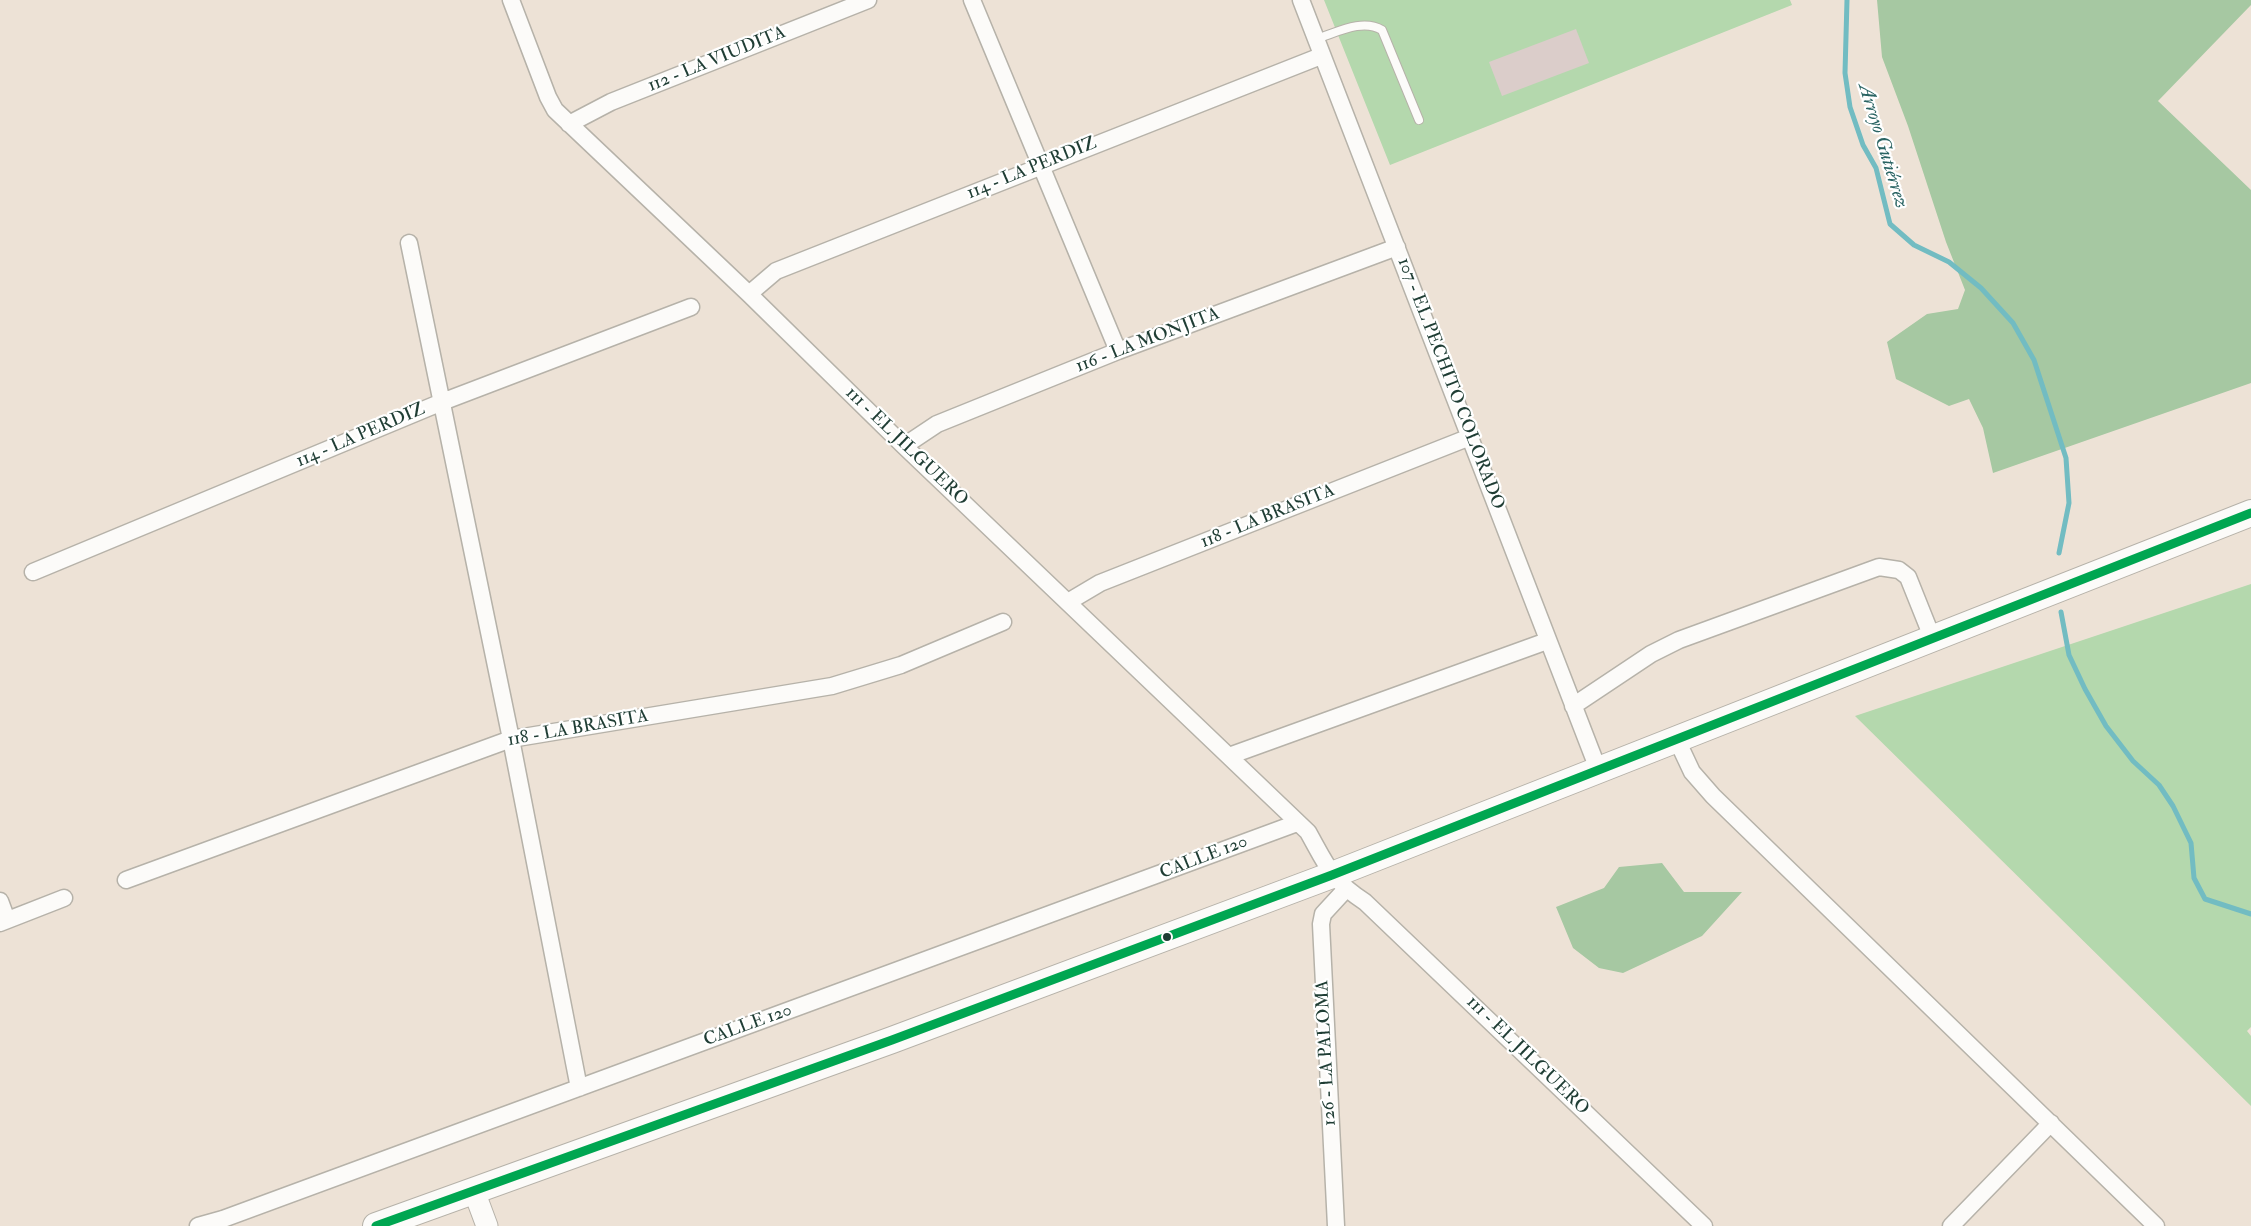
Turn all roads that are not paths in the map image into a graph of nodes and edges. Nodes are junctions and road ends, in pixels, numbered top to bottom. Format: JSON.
{"nodes":[{"id":1,"x":511,"y":0,"type":"edge"},
{"id":2,"x":868,"y":0,"type":"edge"},
{"id":3,"x":972,"y":0,"type":"edge"},
{"id":4,"x":1300,"y":0,"type":"edge"},
{"id":5,"x":1315,"y":39,"type":"junction"},
{"id":6,"x":1321,"y":56,"type":"junction"},
{"id":7,"x":1419,"y":120,"type":"dead end"},
{"id":8,"x":569,"y":124,"type":"junction"},
{"id":9,"x":1040,"y":166,"type":"junction"},
{"id":10,"x":409,"y":243,"type":"dead end"},
{"id":11,"x":1397,"y":247,"type":"junction"},
{"id":12,"x":749,"y":294,"type":"junction"},
{"id":13,"x":691,"y":307,"type":"dead end"},
{"id":14,"x":1118,"y":351,"type":"junction"},
{"id":15,"x":442,"y":402,"type":"junction"},
{"id":16,"x":1470,"y":437,"type":"junction"},
{"id":17,"x":904,"y":446,"type":"junction"},
{"id":18,"x":2251,"y":513,"type":"edge"},
{"id":19,"x":33,"y":572,"type":"dead end"},
{"id":20,"x":1068,"y":602,"type":"junction"},
{"id":21,"x":1003,"y":622,"type":"dead end"},
{"id":22,"x":1932,"y":637,"type":"junction"},
{"id":23,"x":1547,"y":641,"type":"junction"},
{"id":24,"x":1573,"y":706,"type":"junction"},
{"id":25,"x":1676,"y":738,"type":"junction"},
{"id":26,"x":511,"y":739,"type":"junction"},
{"id":27,"x":1229,"y":756,"type":"junction"},
{"id":28,"x":1598,"y":768,"type":"junction"},
{"id":29,"x":1297,"y":823,"type":"junction"},
{"id":30,"x":126,"y":880,"type":"dead end"},
{"id":31,"x":1339,"y":882,"type":"junction"},
{"id":32,"x":63,"y":898,"type":"dead end"},
{"id":33,"x":0,"y":900,"type":"edge"},
{"id":34,"x":3,"y":922,"type":"edge"},
{"id":35,"x":579,"y":1088,"type":"junction"},
{"id":36,"x":2051,"y":1123,"type":"junction"},
{"id":37,"x":474,"y":1191,"type":"junction"},
{"id":38,"x":198,"y":1226,"type":"edge"},
{"id":39,"x":376,"y":1226,"type":"edge"},
{"id":40,"x":487,"y":1226,"type":"edge"},
{"id":41,"x":1336,"y":1226,"type":"edge"},
{"id":42,"x":1704,"y":1226,"type":"edge"},
{"id":43,"x":1951,"y":1226,"type":"edge"},
{"id":44,"x":2156,"y":1226,"type":"edge"}],
"edges":[{"from":1,"to":8,"type":"street","name":"111 - EL JILGUERO"},
{"from":2,"to":8,"type":"street","name":"112 - LA VIUDITA"},
{"from":3,"to":9,"type":"street"},
{"from":4,"to":5,"type":"street","name":"107 - EL PECHITO COLORADO"},
{"from":5,"to":6,"type":"street","name":"107 - EL PECHITO COLORADO"},
{"from":5,"to":7,"type":"lane"},
{"from":6,"to":9,"type":"street","name":"114 - LA PERDIZ"},
{"from":6,"to":11,"type":"street","name":"107 - EL PECHITO COLORADO"},
{"from":8,"to":12,"type":"street","name":"111 - EL JILGUERO"},
{"from":9,"to":12,"type":"street","name":"114 - LA PERDIZ"},
{"from":9,"to":14,"type":"street"},
{"from":10,"to":15,"type":"street"},
{"from":11,"to":14,"type":"street","name":"116 - LA MONJITA"},
{"from":11,"to":16,"type":"street","name":"107 - EL PECHITO COLORADO"},
{"from":12,"to":17,"type":"street","name":"111 - EL JILGUERO"},
{"from":13,"to":15,"type":"street","name":"114 - LA PERDIZ"},
{"from":14,"to":17,"type":"street","name":"116 - LA MONJITA"},
{"from":15,"to":19,"type":"street","name":"114 - LA PERDIZ"},
{"from":15,"to":26,"type":"street"},
{"from":16,"to":20,"type":"street","name":"118 - LA BRASITA"},
{"from":16,"to":23,"type":"street","name":"107 - EL PECHITO COLORADO"},
{"from":17,"to":20,"type":"street","name":"111 - EL JILGUERO"},
{"from":18,"to":22,"type":"main road"},
{"from":20,"to":27,"type":"street","name":"111 - EL JILGUERO"},
{"from":21,"to":26,"type":"street","name":"118 - LA BRASITA"},
{"from":22,"to":24,"type":"street"},
{"from":22,"to":25,"type":"main road"},
{"from":23,"to":24,"type":"street","name":"107 - EL PECHITO COLORADO"},
{"from":23,"to":27,"type":"street"},
{"from":24,"to":28,"type":"street","name":"107 - EL PECHITO COLORADO"},
{"from":25,"to":28,"type":"main road"},
{"from":25,"to":36,"type":"street"},
{"from":26,"to":30,"type":"street","name":"118 - LA BRASITA"},
{"from":26,"to":35,"type":"street"},
{"from":27,"to":29,"type":"street","name":"111 - EL JILGUERO"},
{"from":28,"to":31,"type":"main road"},
{"from":29,"to":31,"type":"street","name":"111 - EL JILGUERO"},
{"from":29,"to":35,"type":"street","name":"CALLE 120"},
{"from":31,"to":37,"type":"main road"},
{"from":31,"to":41,"type":"street","name":"126 - LA PALOMA"},
{"from":31,"to":42,"type":"street","name":"111 - EL JILGUERO"},
{"from":32,"to":34,"type":"street"},
{"from":33,"to":34,"type":"street"},
{"from":35,"to":38,"type":"street","name":"CALLE 120"},
{"from":36,"to":43,"type":"street"},
{"from":36,"to":44,"type":"street"},
{"from":37,"to":39,"type":"main road"},
{"from":37,"to":40,"type":"street"}]}
